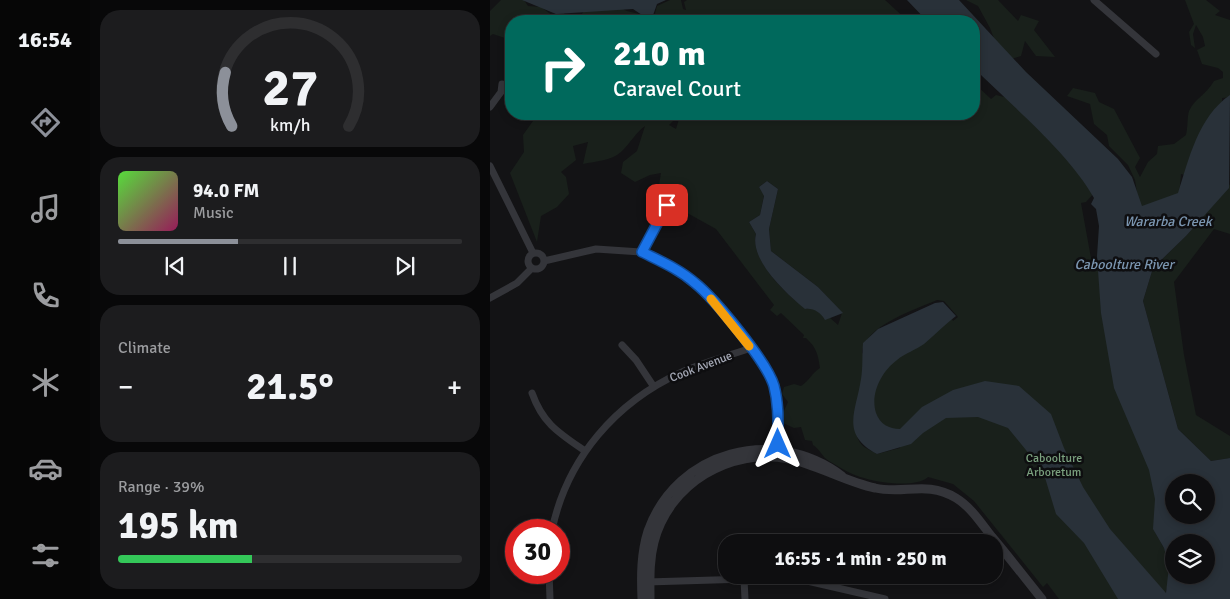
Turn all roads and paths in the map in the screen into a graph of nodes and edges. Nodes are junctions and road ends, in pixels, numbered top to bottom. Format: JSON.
{"nodes":[{"id":1,"x":1094,"y":0,"type":"edge"},
{"id":2,"x":1156,"y":54,"type":"dead end"},
{"id":3,"x":502,"y":84,"type":"dead end"},
{"id":4,"x":490,"y":107,"type":"edge"},
{"id":5,"x":490,"y":166,"type":"edge"},
{"id":6,"x":667,"y":205,"type":"dead end"},
{"id":7,"x":642,"y":252,"type":"junction"},
{"id":8,"x":532,"y":253,"type":"junction"},
{"id":9,"x":544,"y":261,"type":"junction"},
{"id":10,"x":532,"y":268,"type":"junction"},
{"id":11,"x":490,"y":298,"type":"edge"},
{"id":12,"x":622,"y":345,"type":"dead end"},
{"id":13,"x":751,"y":348,"type":"junction"},
{"id":14,"x":654,"y":387,"type":"junction"},
{"id":15,"x":532,"y":393,"type":"dead end"},
{"id":16,"x":585,"y":451,"type":"junction"},
{"id":17,"x":777,"y":453,"type":"junction"},
{"id":18,"x":555,"y":519,"type":"edge"},
{"id":19,"x":718,"y":580,"type":"edge"},
{"id":20,"x":646,"y":582,"type":"junction"},
{"id":21,"x":549,"y":584,"type":"edge"},
{"id":22,"x":744,"y":584,"type":"edge"},
{"id":23,"x":820,"y":584,"type":"edge"},
{"id":24,"x":550,"y":599,"type":"edge"},
{"id":25,"x":642,"y":599,"type":"edge"},
{"id":26,"x":650,"y":599,"type":"edge"},
{"id":27,"x":745,"y":599,"type":"edge"},
{"id":28,"x":885,"y":599,"type":"edge"},
{"id":29,"x":1042,"y":599,"type":"edge"}],
"edges":[{"from":1,"to":2,"type":"street"},
{"from":3,"to":4,"type":"street"},
{"from":5,"to":8,"type":"street"},
{"from":6,"to":7,"type":"street"},
{"from":7,"to":9,"type":"street"},
{"from":7,"to":13,"type":"street"},
{"from":8,"to":9,"type":"street"},
{"from":8,"to":10,"type":"street"},
{"from":9,"to":10,"type":"street"},
{"from":10,"to":11,"type":"street"},
{"from":12,"to":14,"type":"street"},
{"from":13,"to":14,"type":"street","name":"Cook Avenue"},
{"from":13,"to":17,"type":"street"},
{"from":14,"to":16,"type":"street","name":"Cook Avenue"},
{"from":15,"to":16,"type":"street"},
{"from":16,"to":18,"type":"street","name":"Cook Avenue"},
{"from":17,"to":20,"type":"street"},
{"from":17,"to":29,"type":"street"},
{"from":19,"to":20,"type":"street"},
{"from":20,"to":25,"type":"street"},
{"from":20,"to":26,"type":"street"},
{"from":21,"to":24,"type":"street"},
{"from":22,"to":27,"type":"street"},
{"from":23,"to":28,"type":"street"}]}
